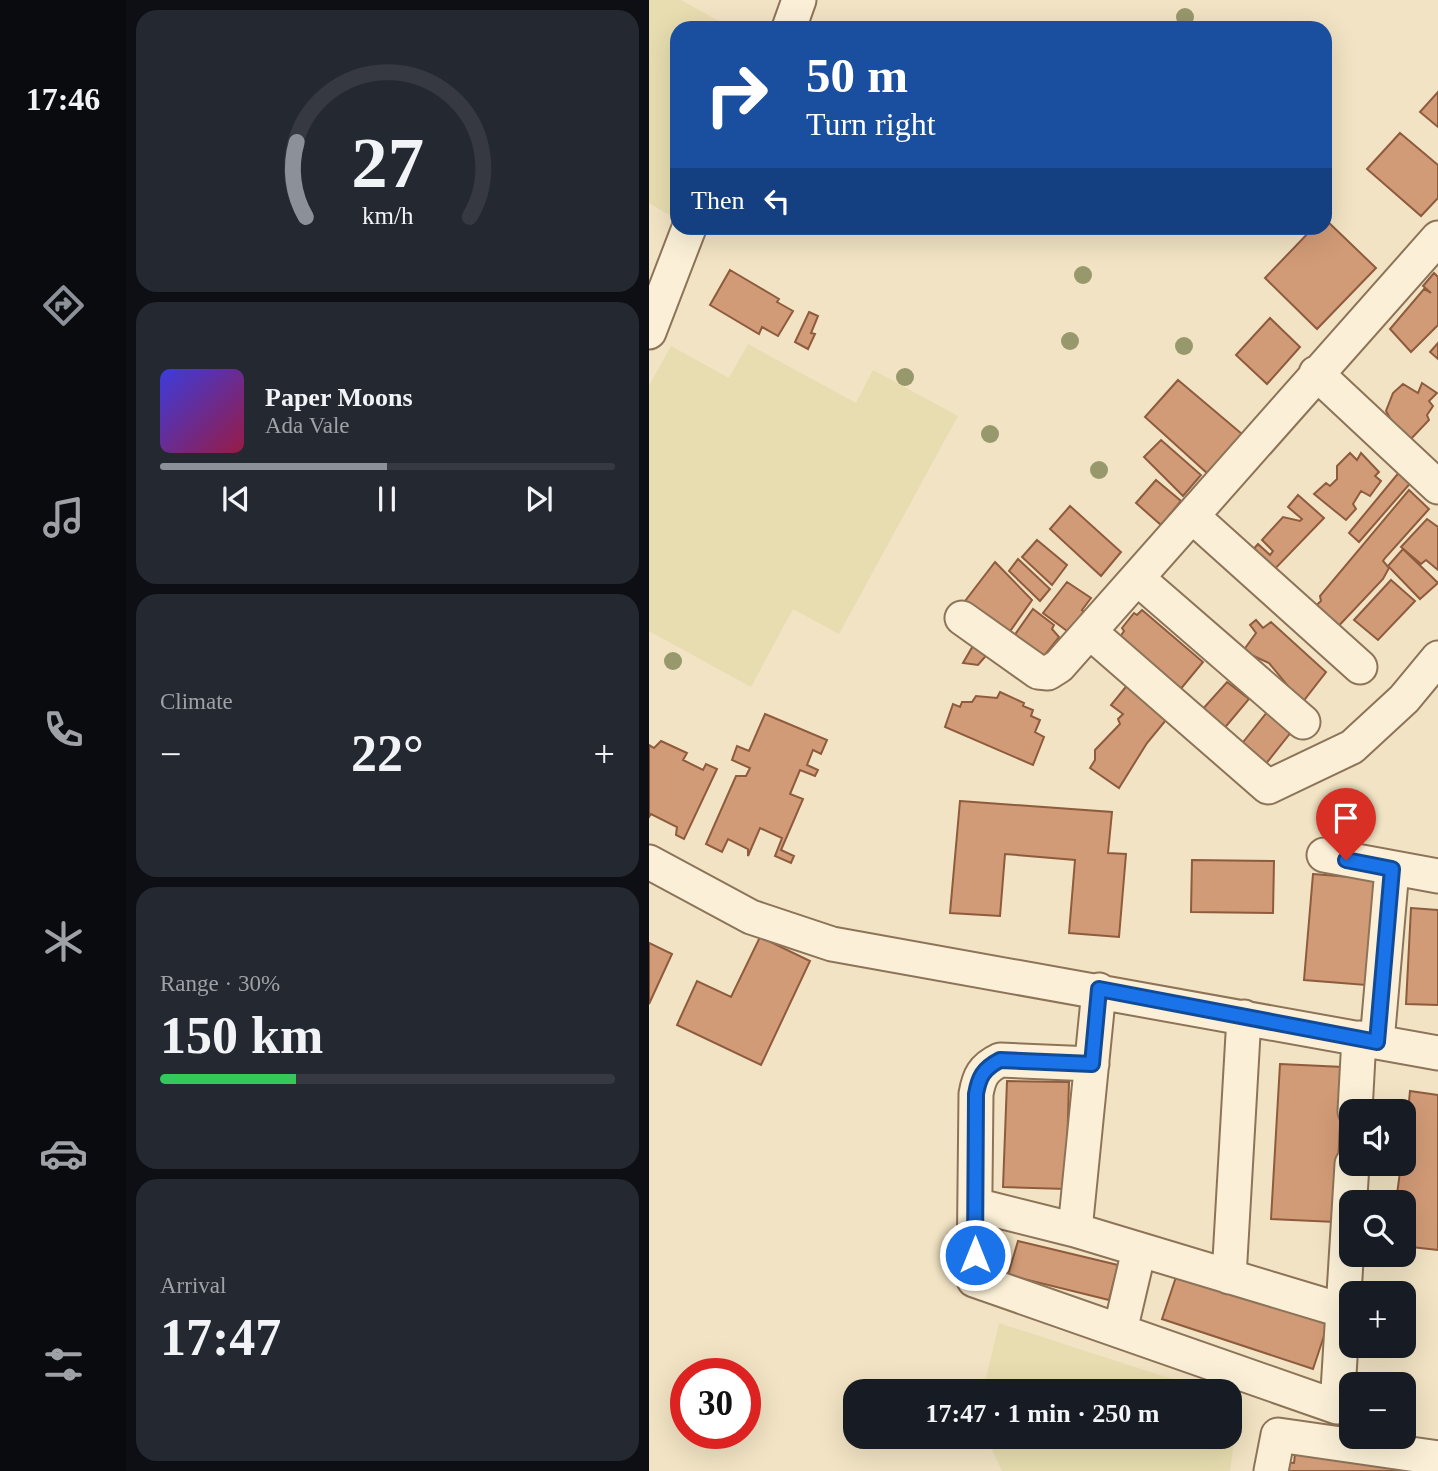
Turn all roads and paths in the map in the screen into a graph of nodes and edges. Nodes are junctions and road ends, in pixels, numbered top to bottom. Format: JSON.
{"nodes":[{"id":1,"x":799,"y":0,"type":"edge"},
{"id":2,"x":792,"y":21,"type":"edge"},
{"id":3,"x":686,"y":235,"type":"edge"},
{"id":4,"x":1437,"y":239,"type":"edge"},
{"id":5,"x":649,"y":332,"type":"edge"},
{"id":6,"x":1316,"y":373,"type":"junction"},
{"id":7,"x":1438,"y":487,"type":"edge"},
{"id":8,"x":1192,"y":516,"type":"junction"},
{"id":9,"x":1137,"y":578,"type":"junction"},
{"id":10,"x":962,"y":618,"type":"dead end"},
{"id":11,"x":1090,"y":632,"type":"junction"},
{"id":12,"x":1438,"y":658,"type":"edge"},
{"id":13,"x":1360,"y":667,"type":"dead end"},
{"id":14,"x":1303,"y":722,"type":"dead end"},
{"id":15,"x":1324,"y":855,"type":"dead end"},
{"id":16,"x":649,"y":862,"type":"edge"},
{"id":17,"x":1392,"y":869,"type":"junction"},
{"id":18,"x":1438,"y":876,"type":"edge"},
{"id":19,"x":1099,"y":989,"type":"junction"},
{"id":20,"x":1244,"y":1017,"type":"junction"},
{"id":21,"x":1368,"y":1040,"type":"junction"},
{"id":22,"x":1438,"y":1053,"type":"edge"},
{"id":23,"x":1092,"y":1064,"type":"junction"},
{"id":24,"x":1357,"y":1099,"type":"edge"},
{"id":25,"x":1351,"y":1176,"type":"edge"},
{"id":26,"x":975,"y":1205,"type":"junction"},
{"id":27,"x":1075,"y":1230,"type":"junction"},
{"id":28,"x":1139,"y":1250,"type":"junction"},
{"id":29,"x":1229,"y":1277,"type":"junction"},
{"id":30,"x":1346,"y":1281,"type":"edge"},
{"id":31,"x":1339,"y":1310,"type":"edge"},
{"id":32,"x":1120,"y":1331,"type":"junction"},
{"id":33,"x":1341,"y":1358,"type":"edge"},
{"id":34,"x":1438,"y":1458,"type":"edge"},
{"id":35,"x":1271,"y":1471,"type":"edge"}],
"edges":[{"from":1,"to":2,"type":"street"},
{"from":3,"to":5,"type":"street"},
{"from":4,"to":6,"type":"street"},
{"from":6,"to":7,"type":"street"},
{"from":6,"to":8,"type":"street"},
{"from":8,"to":9,"type":"street"},
{"from":8,"to":13,"type":"street"},
{"from":9,"to":11,"type":"street"},
{"from":9,"to":14,"type":"street"},
{"from":10,"to":11,"type":"street"},
{"from":11,"to":12,"type":"street"},
{"from":15,"to":17,"type":"street"},
{"from":16,"to":19,"type":"street"},
{"from":17,"to":18,"type":"street"},
{"from":17,"to":21,"type":"street"},
{"from":19,"to":20,"type":"street"},
{"from":19,"to":23,"type":"street"},
{"from":20,"to":21,"type":"street"},
{"from":20,"to":29,"type":"street"},
{"from":21,"to":22,"type":"street"},
{"from":21,"to":24,"type":"street"},
{"from":23,"to":26,"type":"street"},
{"from":23,"to":27,"type":"street"},
{"from":25,"to":30,"type":"street"},
{"from":26,"to":27,"type":"street"},
{"from":26,"to":32,"type":"street"},
{"from":27,"to":28,"type":"street"},
{"from":28,"to":29,"type":"street"},
{"from":28,"to":32,"type":"street"},
{"from":29,"to":31,"type":"street"},
{"from":32,"to":33,"type":"street"},
{"from":34,"to":35,"type":"street"}]}
